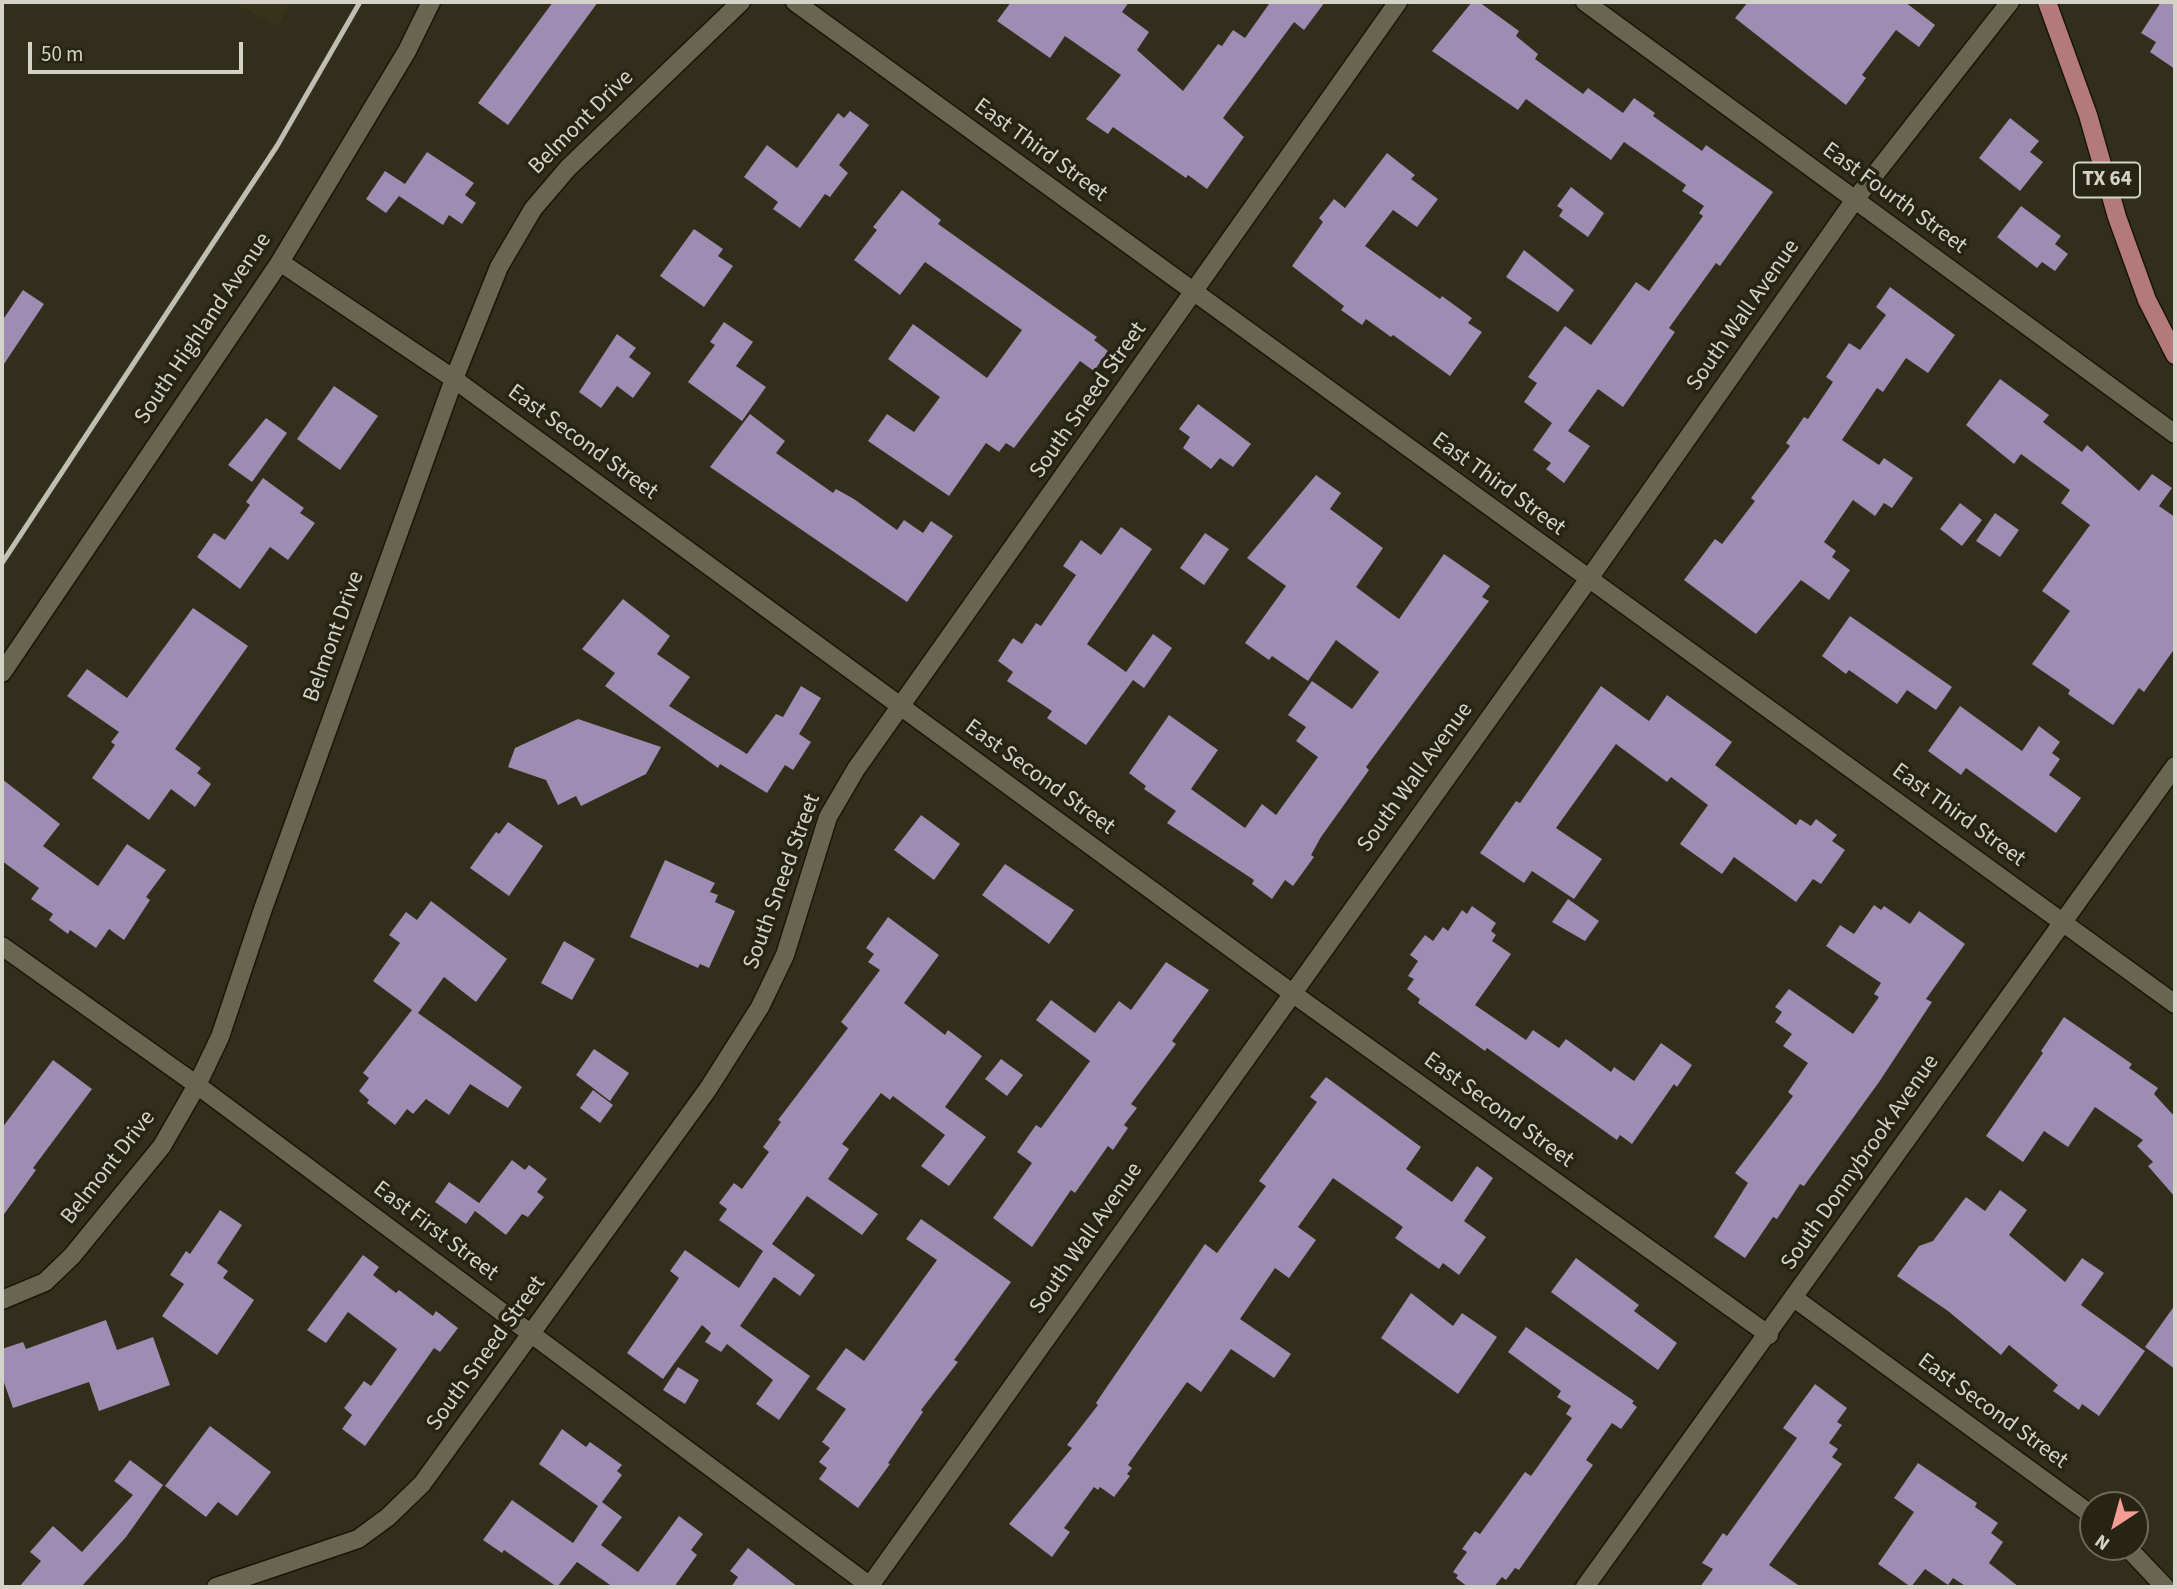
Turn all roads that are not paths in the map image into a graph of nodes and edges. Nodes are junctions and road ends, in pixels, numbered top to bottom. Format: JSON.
{"nodes":[{"id":1,"x":431,"y":2,"type":"edge"},
{"id":2,"x":741,"y":2,"type":"edge"},
{"id":3,"x":795,"y":2,"type":"edge"},
{"id":4,"x":1398,"y":2,"type":"edge"},
{"id":5,"x":1585,"y":2,"type":"edge"},
{"id":6,"x":2010,"y":2,"type":"edge"},
{"id":7,"x":2047,"y":2,"type":"edge"},
{"id":8,"x":1854,"y":201,"type":"junction"},
{"id":9,"x":280,"y":262,"type":"junction"},
{"id":10,"x":1194,"y":294,"type":"junction"},
{"id":11,"x":2175,"y":355,"type":"edge"},
{"id":12,"x":454,"y":379,"type":"junction"},
{"id":13,"x":2175,"y":434,"type":"edge"},
{"id":14,"x":1588,"y":580,"type":"junction"},
{"id":15,"x":2,"y":673,"type":"edge"},
{"id":16,"x":902,"y":708,"type":"junction"},
{"id":17,"x":2175,"y":766,"type":"edge"},
{"id":18,"x":2063,"y":922,"type":"junction"},
{"id":19,"x":2,"y":946,"type":"edge"},
{"id":20,"x":1292,"y":993,"type":"junction"},
{"id":21,"x":2175,"y":1004,"type":"edge"},
{"id":22,"x":197,"y":1085,"type":"junction"},
{"id":23,"x":1794,"y":1298,"type":"junction"},
{"id":24,"x":2,"y":1300,"type":"edge"},
{"id":25,"x":533,"y":1335,"type":"junction"},
{"id":26,"x":1769,"y":1335,"type":"junction"},
{"id":27,"x":2079,"y":1506,"type":"edge"},
{"id":28,"x":2140,"y":1561,"type":"edge"},
{"id":29,"x":216,"y":1587,"type":"edge"},
{"id":30,"x":869,"y":1587,"type":"edge"},
{"id":31,"x":1585,"y":1587,"type":"edge"},
{"id":32,"x":2165,"y":1587,"type":"edge"}],
"edges":[{"from":1,"to":9,"type":"street","name":"South Highland Avenue"},
{"from":2,"to":12,"type":"street","name":"Belmont Drive"},
{"from":3,"to":10,"type":"street","name":"East Third Street"},
{"from":4,"to":10,"type":"street","name":"South Sneed Street"},
{"from":5,"to":8,"type":"street","name":"East Fourth Street"},
{"from":6,"to":8,"type":"street","name":"South Wall Avenue"},
{"from":7,"to":11,"type":"main road","number":"TX 64"},
{"from":8,"to":13,"type":"street","name":"East Fourth Street"},
{"from":8,"to":14,"type":"street","name":"South Wall Avenue"},
{"from":9,"to":12,"type":"street","name":"East Second Street"},
{"from":9,"to":15,"type":"street","name":"South Highland Avenue"},
{"from":10,"to":14,"type":"street","name":"East Third Street"},
{"from":10,"to":16,"type":"street","name":"South Sneed Street"},
{"from":12,"to":16,"type":"street","name":"East Second Street"},
{"from":12,"to":22,"type":"street","name":"Belmont Drive"},
{"from":14,"to":18,"type":"street","name":"East Third Street"},
{"from":14,"to":20,"type":"street","name":"South Wall Avenue"},
{"from":16,"to":20,"type":"street","name":"East Second Street"},
{"from":16,"to":25,"type":"street","name":"South Sneed Street"},
{"from":17,"to":18,"type":"street","name":"South Donnybrook Avenue"},
{"from":18,"to":21,"type":"street","name":"East Third Street"},
{"from":18,"to":23,"type":"street","name":"South Donnybrook Avenue"},
{"from":19,"to":22,"type":"street","name":"East First Street"},
{"from":20,"to":26,"type":"street","name":"East Second Street"},
{"from":20,"to":30,"type":"street","name":"South Wall Avenue"},
{"from":22,"to":24,"type":"street","name":"Belmont Drive"},
{"from":22,"to":25,"type":"street","name":"East First Street"},
{"from":23,"to":26,"type":"street","name":"South Donnybrook Avenue"},
{"from":23,"to":27,"type":"street","name":"East Second Street"},
{"from":25,"to":29,"type":"street","name":"South Sneed Street"},
{"from":25,"to":30,"type":"street","name":"East First Street"},
{"from":26,"to":31,"type":"street","name":"South Donnybrook Avenue"},
{"from":28,"to":32,"type":"street"}]}
